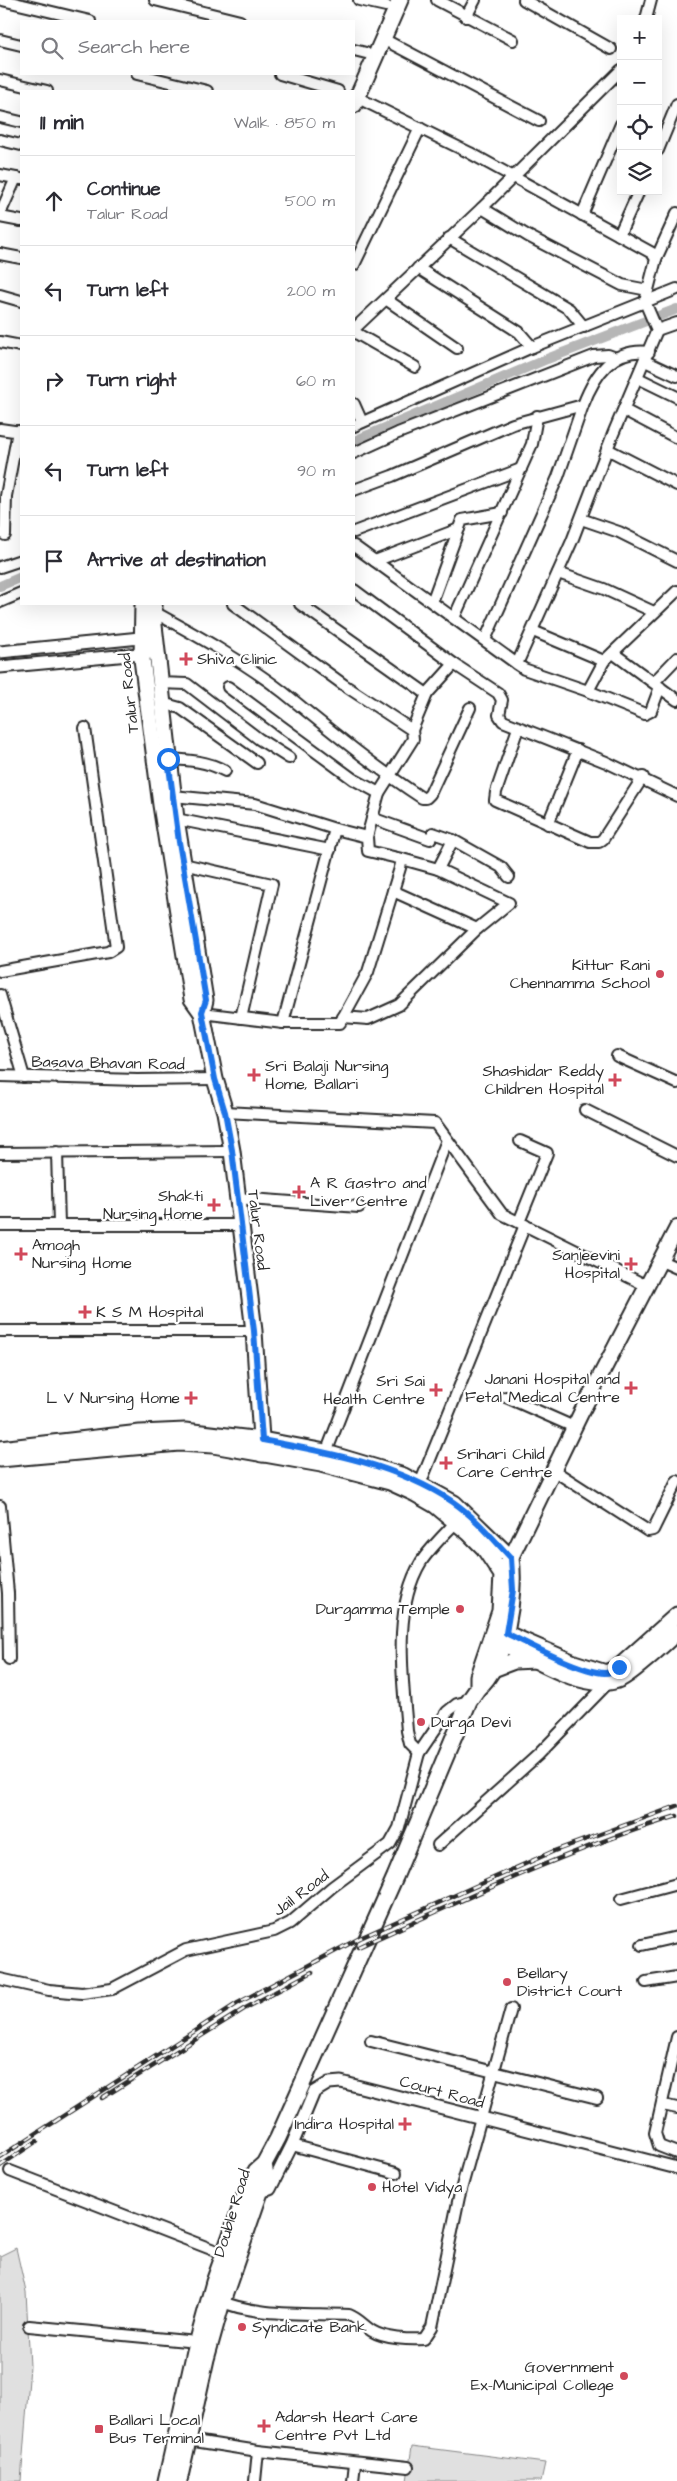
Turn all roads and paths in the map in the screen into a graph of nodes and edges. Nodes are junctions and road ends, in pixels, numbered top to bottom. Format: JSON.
{"nodes":[{"id":1,"x":2,"y":0,"type":"edge"},
{"id":2,"x":155,"y":0,"type":"edge"},
{"id":3,"x":359,"y":0,"type":"edge"},
{"id":4,"x":400,"y":0,"type":"edge"},
{"id":5,"x":437,"y":0,"type":"edge"},
{"id":6,"x":475,"y":0,"type":"edge"},
{"id":7,"x":524,"y":0,"type":"edge"},
{"id":8,"x":651,"y":0,"type":"edge"},
{"id":9,"x":387,"y":3,"type":"edge"},
{"id":10,"x":647,"y":15,"type":"edge"},
{"id":11,"x":466,"y":18,"type":"junction"},
{"id":12,"x":86,"y":20,"type":"edge"},
{"id":13,"x":236,"y":20,"type":"edge"},
{"id":14,"x":383,"y":39,"type":"junction"},
{"id":15,"x":0,"y":40,"type":"edge"},
{"id":16,"x":513,"y":40,"type":"dead end"},
{"id":17,"x":20,"y":45,"type":"edge"},
{"id":18,"x":611,"y":49,"type":"dead end"},
{"id":19,"x":360,"y":51,"type":"edge"},
{"id":20,"x":617,"y":74,"type":"edge"},
{"id":21,"x":143,"y":75,"type":"edge"},
{"id":22,"x":283,"y":75,"type":"edge"},
{"id":23,"x":0,"y":80,"type":"edge"},
{"id":24,"x":43,"y":90,"type":"edge"},
{"id":25,"x":203,"y":90,"type":"edge"},
{"id":26,"x":335,"y":90,"type":"edge"},
{"id":27,"x":354,"y":90,"type":"edge"},
{"id":28,"x":355,"y":94,"type":"edge"},
{"id":29,"x":355,"y":99,"type":"edge"},
{"id":30,"x":677,"y":104,"type":"edge"},
{"id":31,"x":0,"y":117,"type":"edge"},
{"id":32,"x":539,"y":121,"type":"dead end"},
{"id":33,"x":20,"y":122,"type":"edge"},
{"id":34,"x":420,"y":128,"type":"junction"},
{"id":35,"x":617,"y":133,"type":"edge"},
{"id":36,"x":0,"y":140,"type":"edge"},
{"id":37,"x":662,"y":140,"type":"edge"},
{"id":38,"x":20,"y":144,"type":"edge"},
{"id":39,"x":504,"y":173,"type":"junction"},
{"id":40,"x":0,"y":175,"type":"edge"},
{"id":41,"x":19,"y":179,"type":"edge"},
{"id":42,"x":637,"y":195,"type":"edge"},
{"id":43,"x":482,"y":208,"type":"junction"},
{"id":44,"x":677,"y":213,"type":"edge"},
{"id":45,"x":582,"y":215,"type":"junction"},
{"id":46,"x":0,"y":216,"type":"edge"},
{"id":47,"x":20,"y":221,"type":"edge"},
{"id":48,"x":618,"y":235,"type":"junction"},
{"id":49,"x":449,"y":238,"type":"junction"},
{"id":50,"x":0,"y":254,"type":"edge"},
{"id":51,"x":20,"y":258,"type":"edge"},
{"id":52,"x":656,"y":259,"type":"junction"},
{"id":53,"x":355,"y":263,"type":"edge"},
{"id":54,"x":418,"y":268,"type":"junction"},
{"id":55,"x":677,"y":289,"type":"edge"},
{"id":56,"x":648,"y":290,"type":"junction"},
{"id":57,"x":0,"y":296,"type":"edge"},
{"id":58,"x":387,"y":300,"type":"junction"},
{"id":59,"x":20,"y":301,"type":"edge"},
{"id":60,"x":645,"y":302,"type":"junction"},
{"id":61,"x":677,"y":323,"type":"edge"},
{"id":62,"x":584,"y":326,"type":"junction"},
{"id":63,"x":355,"y":330,"type":"edge"},
{"id":64,"x":657,"y":330,"type":"junction"},
{"id":65,"x":355,"y":332,"type":"edge"},
{"id":66,"x":0,"y":342,"type":"edge"},
{"id":67,"x":20,"y":346,"type":"edge"},
{"id":68,"x":532,"y":347,"type":"junction"},
{"id":69,"x":457,"y":348,"type":"dead end"},
{"id":70,"x":647,"y":357,"type":"junction"},
{"id":71,"x":616,"y":358,"type":"junction"},
{"id":72,"x":415,"y":367,"type":"dead end"},
{"id":73,"x":677,"y":376,"type":"edge"},
{"id":74,"x":638,"y":378,"type":"junction"},
{"id":75,"x":677,"y":397,"type":"edge"},
{"id":76,"x":583,"y":405,"type":"junction"},
{"id":77,"x":355,"y":409,"type":"edge"},
{"id":78,"x":624,"y":410,"type":"junction"},
{"id":79,"x":537,"y":416,"type":"junction"},
{"id":80,"x":358,"y":424,"type":"edge"},
{"id":81,"x":0,"y":429,"type":"edge"},
{"id":82,"x":20,"y":432,"type":"edge"},
{"id":83,"x":677,"y":438,"type":"edge"},
{"id":84,"x":607,"y":450,"type":"junction"},
{"id":85,"x":355,"y":453,"type":"edge"},
{"id":86,"x":521,"y":469,"type":"junction"},
{"id":87,"x":677,"y":485,"type":"edge"},
{"id":88,"x":355,"y":490,"type":"edge"},
{"id":89,"x":502,"y":513,"type":"junction"},
{"id":90,"x":581,"y":519,"type":"junction"},
{"id":91,"x":459,"y":529,"type":"junction"},
{"id":92,"x":355,"y":532,"type":"edge"},
{"id":93,"x":5,"y":535,"type":"dead end"},
{"id":94,"x":355,"y":547,"type":"edge"},
{"id":95,"x":20,"y":560,"type":"edge"},
{"id":96,"x":375,"y":561,"type":"junction"},
{"id":97,"x":677,"y":561,"type":"edge"},
{"id":98,"x":0,"y":567,"type":"edge"},
{"id":99,"x":558,"y":573,"type":"junction"},
{"id":100,"x":677,"y":590,"type":"edge"},
{"id":101,"x":355,"y":591,"type":"edge"},
{"id":102,"x":20,"y":594,"type":"edge"},
{"id":103,"x":0,"y":602,"type":"edge"},
{"id":104,"x":432,"y":602,"type":"junction"},
{"id":105,"x":234,"y":605,"type":"edge"},
{"id":106,"x":301,"y":605,"type":"edge"},
{"id":107,"x":150,"y":606,"type":"edge"},
{"id":108,"x":654,"y":612,"type":"junction"},
{"id":109,"x":454,"y":618,"type":"junction"},
{"id":110,"x":533,"y":631,"type":"junction"},
{"id":111,"x":148,"y":637,"type":"junction"},
{"id":112,"x":485,"y":640,"type":"junction"},
{"id":113,"x":0,"y":652,"type":"edge"},
{"id":114,"x":613,"y":653,"type":"junction"},
{"id":115,"x":149,"y":654,"type":"junction"},
{"id":116,"x":677,"y":658,"type":"edge"},
{"id":117,"x":604,"y":661,"type":"junction"},
{"id":118,"x":454,"y":664,"type":"junction"},
{"id":119,"x":517,"y":664,"type":"junction"},
{"id":120,"x":0,"y":667,"type":"edge"},
{"id":121,"x":160,"y":683,"type":"junction"},
{"id":122,"x":657,"y":684,"type":"junction"},
{"id":123,"x":228,"y":686,"type":"dead end"},
{"id":124,"x":588,"y":691,"type":"junction"},
{"id":125,"x":427,"y":694,"type":"junction"},
{"id":126,"x":677,"y":700,"type":"edge"},
{"id":127,"x":162,"y":703,"type":"junction"},
{"id":128,"x":470,"y":708,"type":"dead end"},
{"id":129,"x":85,"y":728,"type":"dead end"},
{"id":130,"x":518,"y":728,"type":"junction"},
{"id":131,"x":412,"y":730,"type":"junction"},
{"id":132,"x":578,"y":750,"type":"junction"},
{"id":133,"x":289,"y":758,"type":"dead end"},
{"id":134,"x":168,"y":759,"type":"junction"},
{"id":135,"x":257,"y":763,"type":"dead end"},
{"id":136,"x":225,"y":771,"type":"dead end"},
{"id":137,"x":389,"y":776,"type":"junction"},
{"id":138,"x":643,"y":777,"type":"junction"},
{"id":139,"x":379,"y":792,"type":"junction"},
{"id":140,"x":173,"y":796,"type":"junction"},
{"id":141,"x":677,"y":796,"type":"edge"},
{"id":142,"x":372,"y":818,"type":"junction"},
{"id":143,"x":176,"y":819,"type":"junction"},
{"id":144,"x":548,"y":824,"type":"junction"},
{"id":145,"x":335,"y":829,"type":"junction"},
{"id":146,"x":366,"y":837,"type":"junction"},
{"id":147,"x":453,"y":840,"type":"junction"},
{"id":148,"x":330,"y":850,"type":"junction"},
{"id":149,"x":402,"y":859,"type":"junction"},
{"id":150,"x":183,"y":864,"type":"junction"},
{"id":151,"x":438,"y":869,"type":"junction"},
{"id":152,"x":509,"y":877,"type":"dead end"},
{"id":153,"x":393,"y":891,"type":"junction"},
{"id":154,"x":477,"y":928,"type":"junction"},
{"id":155,"x":0,"y":971,"type":"edge"},
{"id":156,"x":0,"y":996,"type":"edge"},
{"id":157,"x":202,"y":1012,"type":"junction"},
{"id":158,"x":343,"y":1017,"type":"junction"},
{"id":159,"x":241,"y":1018,"type":"junction"},
{"id":160,"x":283,"y":1023,"type":"junction"},
{"id":161,"x":617,"y":1056,"type":"dead end"},
{"id":162,"x":0,"y":1076,"type":"edge"},
{"id":163,"x":24,"y":1077,"type":"junction"},
{"id":164,"x":215,"y":1079,"type":"junction"},
{"id":165,"x":677,"y":1083,"type":"edge"},
{"id":166,"x":585,"y":1110,"type":"dead end"},
{"id":167,"x":225,"y":1112,"type":"junction"},
{"id":168,"x":447,"y":1140,"type":"junction"},
{"id":169,"x":520,"y":1141,"type":"dead end"},
{"id":170,"x":232,"y":1150,"type":"junction"},
{"id":171,"x":0,"y":1152,"type":"edge"},
{"id":172,"x":57,"y":1152,"type":"junction"},
{"id":173,"x":677,"y":1156,"type":"edge"},
{"id":174,"x":236,"y":1198,"type":"junction"},
{"id":175,"x":359,"y":1207,"type":"dead end"},
{"id":176,"x":522,"y":1224,"type":"junction"},
{"id":177,"x":0,"y":1225,"type":"edge"},
{"id":178,"x":60,"y":1225,"type":"junction"},
{"id":179,"x":240,"y":1225,"type":"junction"},
{"id":180,"x":677,"y":1228,"type":"edge"},
{"id":181,"x":660,"y":1260,"type":"junction"},
{"id":182,"x":677,"y":1268,"type":"edge"},
{"id":183,"x":645,"y":1286,"type":"junction"},
{"id":184,"x":0,"y":1331,"type":"edge"},
{"id":185,"x":254,"y":1331,"type":"junction"},
{"id":186,"x":506,"y":1397,"type":"dead end"},
{"id":187,"x":574,"y":1427,"type":"junction"},
{"id":188,"x":262,"y":1447,"type":"junction"},
{"id":189,"x":0,"y":1449,"type":"edge"},
{"id":190,"x":326,"y":1453,"type":"junction"},
{"id":191,"x":0,"y":1459,"type":"edge"},
{"id":192,"x":553,"y":1470,"type":"junction"},
{"id":193,"x":677,"y":1481,"type":"edge"},
{"id":194,"x":420,"y":1484,"type":"junction"},
{"id":195,"x":0,"y":1506,"type":"edge"},
{"id":196,"x":456,"y":1522,"type":"junction"},
{"id":197,"x":511,"y":1558,"type":"junction"},
{"id":198,"x":502,"y":1576,"type":"junction"},
{"id":199,"x":677,"y":1615,"type":"edge"},
{"id":200,"x":499,"y":1635,"type":"junction"},
{"id":201,"x":675,"y":1639,"type":"edge"},
{"id":202,"x":9,"y":1659,"type":"dead end"},
{"id":203,"x":536,"y":1660,"type":"junction"},
{"id":204,"x":492,"y":1669,"type":"junction"},
{"id":205,"x":609,"y":1682,"type":"junction"},
{"id":206,"x":478,"y":1688,"type":"junction"},
{"id":207,"x":469,"y":1701,"type":"junction"},
{"id":208,"x":419,"y":1753,"type":"junction"},
{"id":209,"x":438,"y":1845,"type":"dead end"},
{"id":210,"x":677,"y":1884,"type":"edge"},
{"id":211,"x":621,"y":1899,"type":"dead end"},
{"id":212,"x":677,"y":1937,"type":"edge"},
{"id":213,"x":642,"y":1945,"type":"dead end"},
{"id":214,"x":677,"y":1976,"type":"edge"},
{"id":215,"x":0,"y":1980,"type":"edge"},
{"id":216,"x":646,"y":1982,"type":"dead end"},
{"id":217,"x":511,"y":2009,"type":"dead end"},
{"id":218,"x":677,"y":2037,"type":"edge"},
{"id":219,"x":371,"y":2041,"type":"dead end"},
{"id":220,"x":674,"y":2066,"type":"edge"},
{"id":221,"x":495,"y":2072,"type":"junction"},
{"id":222,"x":597,"y":2098,"type":"dead end"},
{"id":223,"x":663,"y":2105,"type":"junction"},
{"id":224,"x":677,"y":2108,"type":"edge"},
{"id":225,"x":481,"y":2119,"type":"junction"},
{"id":226,"x":292,"y":2145,"type":"junction"},
{"id":227,"x":677,"y":2153,"type":"edge"},
{"id":228,"x":264,"y":2164,"type":"junction"},
{"id":229,"x":677,"y":2168,"type":"edge"},
{"id":230,"x":10,"y":2171,"type":"dead end"},
{"id":231,"x":396,"y":2173,"type":"dead end"},
{"id":232,"x":260,"y":2192,"type":"junction"},
{"id":233,"x":224,"y":2254,"type":"junction"},
{"id":234,"x":216,"y":2299,"type":"junction"},
{"id":235,"x":29,"y":2326,"type":"dead end"},
{"id":236,"x":197,"y":2342,"type":"junction"},
{"id":237,"x":188,"y":2440,"type":"junction"},
{"id":238,"x":258,"y":2451,"type":"junction"},
{"id":239,"x":355,"y":2463,"type":"junction"},
{"id":240,"x":408,"y":2467,"type":"dead end"},
{"id":241,"x":166,"y":2481,"type":"edge"},
{"id":242,"x":179,"y":2481,"type":"edge"},
{"id":243,"x":255,"y":2481,"type":"edge"},
{"id":244,"x":353,"y":2481,"type":"edge"}],
"edges":[{"from":1,"to":12,"type":"street"},
{"from":2,"to":13,"type":"street"},
{"from":3,"to":9,"type":"street"},
{"from":4,"to":14,"type":"main road"},
{"from":5,"to":11,"type":"street"},
{"from":6,"to":11,"type":"street"},
{"from":7,"to":18,"type":"street"},
{"from":8,"to":10,"type":"street"},
{"from":9,"to":19,"type":"main road"},
{"from":11,"to":16,"type":"street"},
{"from":14,"to":28,"type":"main road"},
{"from":14,"to":32,"type":"street"},
{"from":15,"to":17,"type":"street"},
{"from":19,"to":27,"type":"main road"},
{"from":20,"to":39,"type":"street"},
{"from":21,"to":25,"type":"street"},
{"from":22,"to":26,"type":"street"},
{"from":23,"to":24,"type":"street"},
{"from":29,"to":34,"type":"street"},
{"from":30,"to":37,"type":"street"},
{"from":31,"to":33,"type":"street"},
{"from":34,"to":39,"type":"street"},
{"from":34,"to":53,"type":"street"},
{"from":35,"to":45,"type":"street"},
{"from":36,"to":38,"type":"street"},
{"from":39,"to":43,"type":"street"},
{"from":39,"to":45,"type":"street"},
{"from":40,"to":41,"type":"street"},
{"from":41,"to":46,"type":"street"},
{"from":42,"to":48,"type":"street"},
{"from":43,"to":49,"type":"street"},
{"from":43,"to":56,"type":"street"},
{"from":44,"to":52,"type":"street"},
{"from":45,"to":48,"type":"street"},
{"from":46,"to":47,"type":"street"},
{"from":48,"to":52,"type":"street"},
{"from":49,"to":54,"type":"street"},
{"from":49,"to":62,"type":"street"},
{"from":50,"to":51,"type":"street"},
{"from":52,"to":56,"type":"street"},
{"from":54,"to":58,"type":"street"},
{"from":54,"to":68,"type":"street"},
{"from":55,"to":60,"type":"street"},
{"from":56,"to":60,"type":"street"},
{"from":57,"to":59,"type":"street"},
{"from":58,"to":63,"type":"street"},
{"from":58,"to":69,"type":"street"},
{"from":60,"to":62,"type":"street"},
{"from":60,"to":64,"type":"street"},
{"from":61,"to":64,"type":"street"},
{"from":62,"to":68,"type":"street"},
{"from":64,"to":70,"type":"street"},
{"from":65,"to":72,"type":"street"},
{"from":66,"to":67,"type":"street"},
{"from":68,"to":80,"type":"street"},
{"from":70,"to":71,"type":"street"},
{"from":70,"to":73,"type":"street"},
{"from":70,"to":74,"type":"street"},
{"from":71,"to":76,"type":"street"},
{"from":71,"to":85,"type":"street"},
{"from":74,"to":75,"type":"street"},
{"from":74,"to":78,"type":"street"},
{"from":76,"to":79,"type":"street"},
{"from":76,"to":112,"type":"street"},
{"from":77,"to":80,"type":"street"},
{"from":78,"to":83,"type":"street"},
{"from":78,"to":84,"type":"street"},
{"from":79,"to":86,"type":"street"},
{"from":79,"to":88,"type":"street"},
{"from":81,"to":82,"type":"street"},
{"from":82,"to":93,"type":"street"},
{"from":84,"to":87,"type":"street"},
{"from":84,"to":90,"type":"street"},
{"from":86,"to":89,"type":"street"},
{"from":86,"to":92,"type":"street"},
{"from":89,"to":91,"type":"street"},
{"from":89,"to":109,"type":"street"},
{"from":90,"to":97,"type":"street"},
{"from":90,"to":99,"type":"street"},
{"from":91,"to":96,"type":"street"},
{"from":91,"to":104,"type":"street"},
{"from":94,"to":96,"type":"street"},
{"from":95,"to":98,"type":"street"},
{"from":96,"to":104,"type":"street"},
{"from":99,"to":108,"type":"street"},
{"from":99,"to":110,"type":"street"},
{"from":100,"to":108,"type":"street"},
{"from":101,"to":118,"type":"street"},
{"from":102,"to":103,"type":"street"},
{"from":104,"to":109,"type":"street"},
{"from":105,"to":131,"type":"street"},
{"from":106,"to":125,"type":"street"},
{"from":107,"to":111,"type":"main road","name":"Talur Road"},
{"from":107,"to":137,"type":"street"},
{"from":108,"to":114,"type":"street"},
{"from":109,"to":112,"type":"street"},
{"from":110,"to":117,"type":"street"},
{"from":110,"to":119,"type":"street"},
{"from":111,"to":113,"type":"street"},
{"from":111,"to":115,"type":"main road","name":"Talur Road"},
{"from":112,"to":119,"type":"street"},
{"from":114,"to":117,"type":"street"},
{"from":114,"to":122,"type":"street"},
{"from":115,"to":120,"type":"street"},
{"from":115,"to":121,"type":"main road","name":"Talur Road"},
{"from":115,"to":157,"type":"main road","name":"Talur Road"},
{"from":116,"to":122,"type":"street"},
{"from":117,"to":124,"type":"street"},
{"from":118,"to":125,"type":"street"},
{"from":118,"to":130,"type":"street"},
{"from":119,"to":124,"type":"street"},
{"from":121,"to":127,"type":"main road","name":"Talur Road"},
{"from":121,"to":133,"type":"street"},
{"from":122,"to":124,"type":"street"},
{"from":122,"to":126,"type":"street"},
{"from":123,"to":139,"type":"street"},
{"from":125,"to":131,"type":"street"},
{"from":127,"to":134,"type":"main road","name":"Talur Road"},
{"from":127,"to":135,"type":"street"},
{"from":128,"to":137,"type":"street"},
{"from":129,"to":155,"type":"street"},
{"from":130,"to":132,"type":"street"},
{"from":130,"to":144,"type":"street"},
{"from":131,"to":137,"type":"street"},
{"from":132,"to":138,"type":"street"},
{"from":132,"to":144,"type":"street"},
{"from":134,"to":136,"type":"street"},
{"from":134,"to":140,"type":"main road","name":"Talur Road"},
{"from":137,"to":139,"type":"street"},
{"from":138,"to":141,"type":"street"},
{"from":138,"to":144,"type":"street"},
{"from":139,"to":142,"type":"street"},
{"from":140,"to":143,"type":"main road","name":"Talur Road"},
{"from":140,"to":145,"type":"street"},
{"from":142,"to":146,"type":"street"},
{"from":142,"to":147,"type":"street"},
{"from":143,"to":148,"type":"street"},
{"from":143,"to":150,"type":"main road","name":"Talur Road"},
{"from":145,"to":146,"type":"street"},
{"from":145,"to":148,"type":"street"},
{"from":146,"to":149,"type":"street"},
{"from":147,"to":151,"type":"street"},
{"from":147,"to":152,"type":"street"},
{"from":148,"to":160,"type":"street"},
{"from":149,"to":151,"type":"street"},
{"from":149,"to":153,"type":"street"},
{"from":150,"to":157,"type":"main road","name":"Talur Road"},
{"from":150,"to":159,"type":"street"},
{"from":151,"to":154,"type":"street"},
{"from":153,"to":154,"type":"street"},
{"from":153,"to":158,"type":"street"},
{"from":154,"to":158,"type":"street"},
{"from":156,"to":163,"type":"street"},
{"from":157,"to":159,"type":"street"},
{"from":157,"to":164,"type":"main road","name":"Talur Road"},
{"from":158,"to":160,"type":"street"},
{"from":159,"to":160,"type":"street"},
{"from":161,"to":165,"type":"street"},
{"from":162,"to":163,"type":"street","name":"Basava Bhavan Road"},
{"from":163,"to":164,"type":"street","name":"Basava Bhavan Road"},
{"from":164,"to":167,"type":"main road","name":"Talur Road"},
{"from":166,"to":173,"type":"street"},
{"from":167,"to":168,"type":"street"},
{"from":167,"to":170,"type":"main road","name":"Talur Road"},
{"from":168,"to":176,"type":"street"},
{"from":168,"to":190,"type":"street"},
{"from":169,"to":176,"type":"street"},
{"from":170,"to":172,"type":"street"},
{"from":170,"to":174,"type":"main road","name":"Talur Road"},
{"from":171,"to":172,"type":"street"},
{"from":172,"to":178,"type":"street"},
{"from":174,"to":175,"type":"street"},
{"from":174,"to":179,"type":"main road","name":"Talur Road"},
{"from":176,"to":183,"type":"street"},
{"from":176,"to":194,"type":"street"},
{"from":177,"to":178,"type":"street"},
{"from":178,"to":179,"type":"street"},
{"from":179,"to":185,"type":"main road","name":"Talur Road"},
{"from":180,"to":181,"type":"main road"},
{"from":181,"to":182,"type":"street"},
{"from":181,"to":183,"type":"main road"},
{"from":183,"to":187,"type":"main road"},
{"from":184,"to":185,"type":"street"},
{"from":185,"to":188,"type":"main road","name":"Talur Road"},
{"from":186,"to":187,"type":"street"},
{"from":187,"to":192,"type":"main road"},
{"from":188,"to":189,"type":"main road"},
{"from":188,"to":190,"type":"main road"},
{"from":188,"to":191,"type":"main road"},
{"from":188,"to":196,"type":"main road"},
{"from":190,"to":194,"type":"main road"},
{"from":192,"to":193,"type":"street"},
{"from":192,"to":197,"type":"main road"},
{"from":194,"to":197,"type":"main road"},
{"from":195,"to":202,"type":"street"},
{"from":196,"to":198,"type":"main road"},
{"from":196,"to":208,"type":"street"},
{"from":197,"to":198,"type":"main road"},
{"from":197,"to":200,"type":"main road"},
{"from":198,"to":200,"type":"main road"},
{"from":199,"to":200,"type":"main road"},
{"from":200,"to":203,"type":"main road"},
{"from":200,"to":204,"type":"main road"},
{"from":200,"to":206,"type":"main road"},
{"from":201,"to":205,"type":"main road"},
{"from":203,"to":204,"type":"main road"},
{"from":203,"to":205,"type":"main road"},
{"from":204,"to":206,"type":"main road"},
{"from":205,"to":209,"type":"street"},
{"from":206,"to":207,"type":"main road"},
{"from":207,"to":208,"type":"street","name":"Jail Road"},
{"from":207,"to":228,"type":"main road"},
{"from":208,"to":215,"type":"street","name":"Jail Road"},
{"from":210,"to":211,"type":"street"},
{"from":212,"to":213,"type":"street"},
{"from":214,"to":216,"type":"street"},
{"from":217,"to":221,"type":"street"},
{"from":218,"to":220,"type":"street"},
{"from":219,"to":221,"type":"street"},
{"from":220,"to":223,"type":"street"},
{"from":221,"to":222,"type":"street"},
{"from":221,"to":225,"type":"street"},
{"from":223,"to":224,"type":"street"},
{"from":223,"to":227,"type":"street"},
{"from":225,"to":226,"type":"street","name":"Court Road"},
{"from":225,"to":229,"type":"street","name":"Court Road"},
{"from":225,"to":234,"type":"street"},
{"from":226,"to":231,"type":"street"},
{"from":226,"to":232,"type":"street","name":"Court Road"},
{"from":228,"to":232,"type":"main road","name":"Double Road"},
{"from":228,"to":233,"type":"main road","name":"Double Road"},
{"from":230,"to":233,"type":"street"},
{"from":232,"to":234,"type":"main road","name":"Double Road"},
{"from":233,"to":234,"type":"main road","name":"Double Road"},
{"from":234,"to":236,"type":"main road","name":"Double Road"},
{"from":234,"to":237,"type":"main road","name":"Double Road"},
{"from":235,"to":236,"type":"street"},
{"from":236,"to":241,"type":"main road","name":"Double Road"},
{"from":237,"to":238,"type":"street"},
{"from":237,"to":242,"type":"main road","name":"Double Road"},
{"from":238,"to":239,"type":"street"},
{"from":238,"to":243,"type":"street"},
{"from":239,"to":240,"type":"street"},
{"from":239,"to":244,"type":"street"}]}
